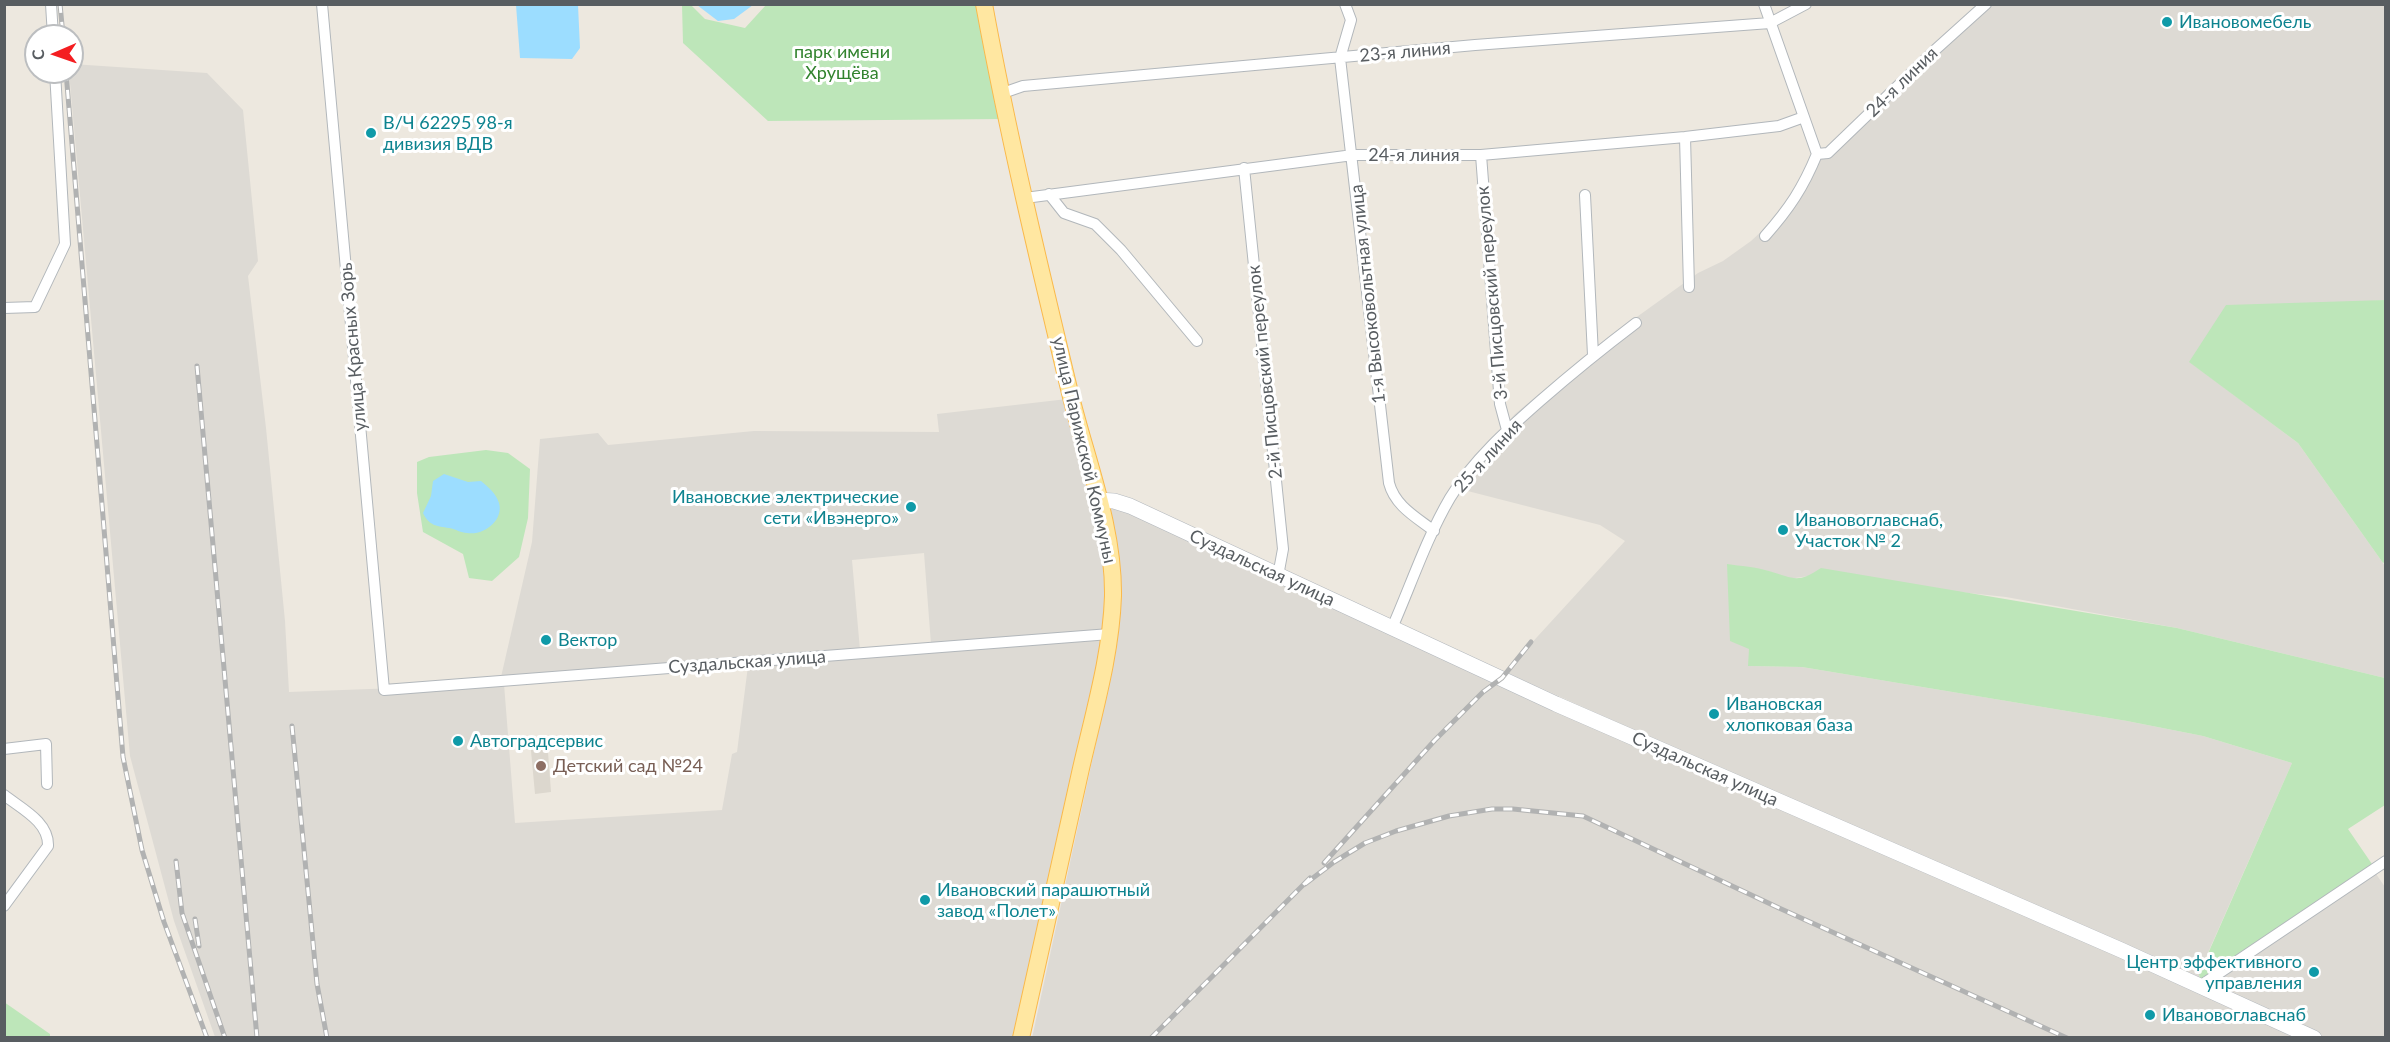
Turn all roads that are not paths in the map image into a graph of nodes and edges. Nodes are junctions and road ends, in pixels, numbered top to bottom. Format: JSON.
{"nodes":[{"id":1,"x":51,"y":4,"type":"edge"},
{"id":2,"x":322,"y":4,"type":"edge"},
{"id":3,"x":984,"y":4,"type":"edge"},
{"id":4,"x":1345,"y":4,"type":"edge"},
{"id":5,"x":1764,"y":4,"type":"edge"},
{"id":6,"x":1806,"y":4,"type":"edge"},
{"id":7,"x":1986,"y":4,"type":"edge"},
{"id":8,"x":1770,"y":23,"type":"junction"},
{"id":9,"x":52,"y":24,"type":"edge"},
{"id":10,"x":1340,"y":58,"type":"junction"},
{"id":11,"x":56,"y":84,"type":"edge"},
{"id":12,"x":1000,"y":93,"type":"junction"},
{"id":13,"x":1804,"y":117,"type":"junction"},
{"id":14,"x":1685,"y":137,"type":"junction"},
{"id":15,"x":1817,"y":154,"type":"junction"},
{"id":16,"x":1353,"y":155,"type":"junction"},
{"id":17,"x":1481,"y":155,"type":"junction"},
{"id":18,"x":1244,"y":168,"type":"junction"},
{"id":19,"x":1049,"y":194,"type":"junction"},
{"id":20,"x":1585,"y":195,"type":"dead end"},
{"id":21,"x":1025,"y":198,"type":"junction"},
{"id":22,"x":1765,"y":236,"type":"dead end"},
{"id":23,"x":1689,"y":287,"type":"dead end"},
{"id":24,"x":4,"y":308,"type":"edge"},
{"id":25,"x":1636,"y":323,"type":"dead end"},
{"id":26,"x":1197,"y":341,"type":"dead end"},
{"id":27,"x":1593,"y":355,"type":"junction"},
{"id":28,"x":1507,"y":430,"type":"junction"},
{"id":29,"x":1098,"y":500,"type":"junction"},
{"id":30,"x":1434,"y":531,"type":"junction"},
{"id":31,"x":1278,"y":576,"type":"junction"},
{"id":32,"x":1392,"y":628,"type":"junction"},
{"id":33,"x":1110,"y":634,"type":"junction"},
{"id":34,"x":384,"y":690,"type":"joint"},
{"id":35,"x":4,"y":749,"type":"edge"},
{"id":36,"x":46,"y":784,"type":"dead end"},
{"id":37,"x":4,"y":795,"type":"edge"},
{"id":38,"x":2385,"y":861,"type":"edge"},
{"id":39,"x":4,"y":906,"type":"edge"},
{"id":40,"x":2200,"y":986,"type":"junction"},
{"id":41,"x":1021,"y":1038,"type":"edge"},
{"id":42,"x":2314,"y":1038,"type":"edge"}],
"edges":[{"from":1,"to":9,"type":"street"},
{"from":2,"to":34,"type":"street","name":"улица Красных Зорь"},
{"from":3,"to":12,"type":"main road","name":"улица Парижской Коммуны"},
{"from":4,"to":10,"type":"street","name":"1-я Высоковольтная улица"},
{"from":5,"to":8,"type":"street"},
{"from":6,"to":8,"type":"street","name":"23-я линия"},
{"from":7,"to":15,"type":"street","name":"24-я линия"},
{"from":8,"to":10,"type":"street","name":"23-я линия"},
{"from":8,"to":13,"type":"street"},
{"from":10,"to":12,"type":"street","name":"23-я линия"},
{"from":10,"to":16,"type":"street","name":"1-я Высоковольтная улица"},
{"from":11,"to":24,"type":"street"},
{"from":12,"to":21,"type":"main road","name":"улица Парижской Коммуны"},
{"from":13,"to":14,"type":"street","name":"24-я линия"},
{"from":13,"to":15,"type":"street"},
{"from":14,"to":17,"type":"street","name":"24-я линия"},
{"from":14,"to":23,"type":"street"},
{"from":15,"to":22,"type":"street"},
{"from":16,"to":17,"type":"street","name":"24-я линия"},
{"from":16,"to":18,"type":"street","name":"24-я линия"},
{"from":16,"to":30,"type":"street","name":"1-я Высоковольтная улица"},
{"from":17,"to":28,"type":"street","name":"3-й Писцовский переулок"},
{"from":18,"to":19,"type":"street","name":"24-я линия"},
{"from":18,"to":31,"type":"street","name":"2-й Писцовский переулок"},
{"from":19,"to":21,"type":"street","name":"24-я линия"},
{"from":19,"to":26,"type":"street"},
{"from":20,"to":27,"type":"street"},
{"from":21,"to":29,"type":"main road","name":"улица Парижской Коммуны"},
{"from":25,"to":27,"type":"street","name":"25-я линия"},
{"from":27,"to":28,"type":"street","name":"25-я линия"},
{"from":28,"to":30,"type":"street","name":"25-я линия"},
{"from":29,"to":31,"type":"main road","name":"Суздальская улица"},
{"from":29,"to":33,"type":"main road","name":"улица Парижской Коммуны"},
{"from":30,"to":32,"type":"street","name":"25-я линия"},
{"from":31,"to":32,"type":"main road","name":"Суздальская улица"},
{"from":32,"to":40,"type":"main road","name":"Суздальская улица"},
{"from":33,"to":34,"type":"street","name":"Суздальская улица"},
{"from":33,"to":41,"type":"main road","name":"улица Парижской Коммуны"},
{"from":35,"to":36,"type":"street"},
{"from":37,"to":39,"type":"street"},
{"from":38,"to":40,"type":"street"},
{"from":40,"to":42,"type":"main road","name":"Суздальская улица"}]}
